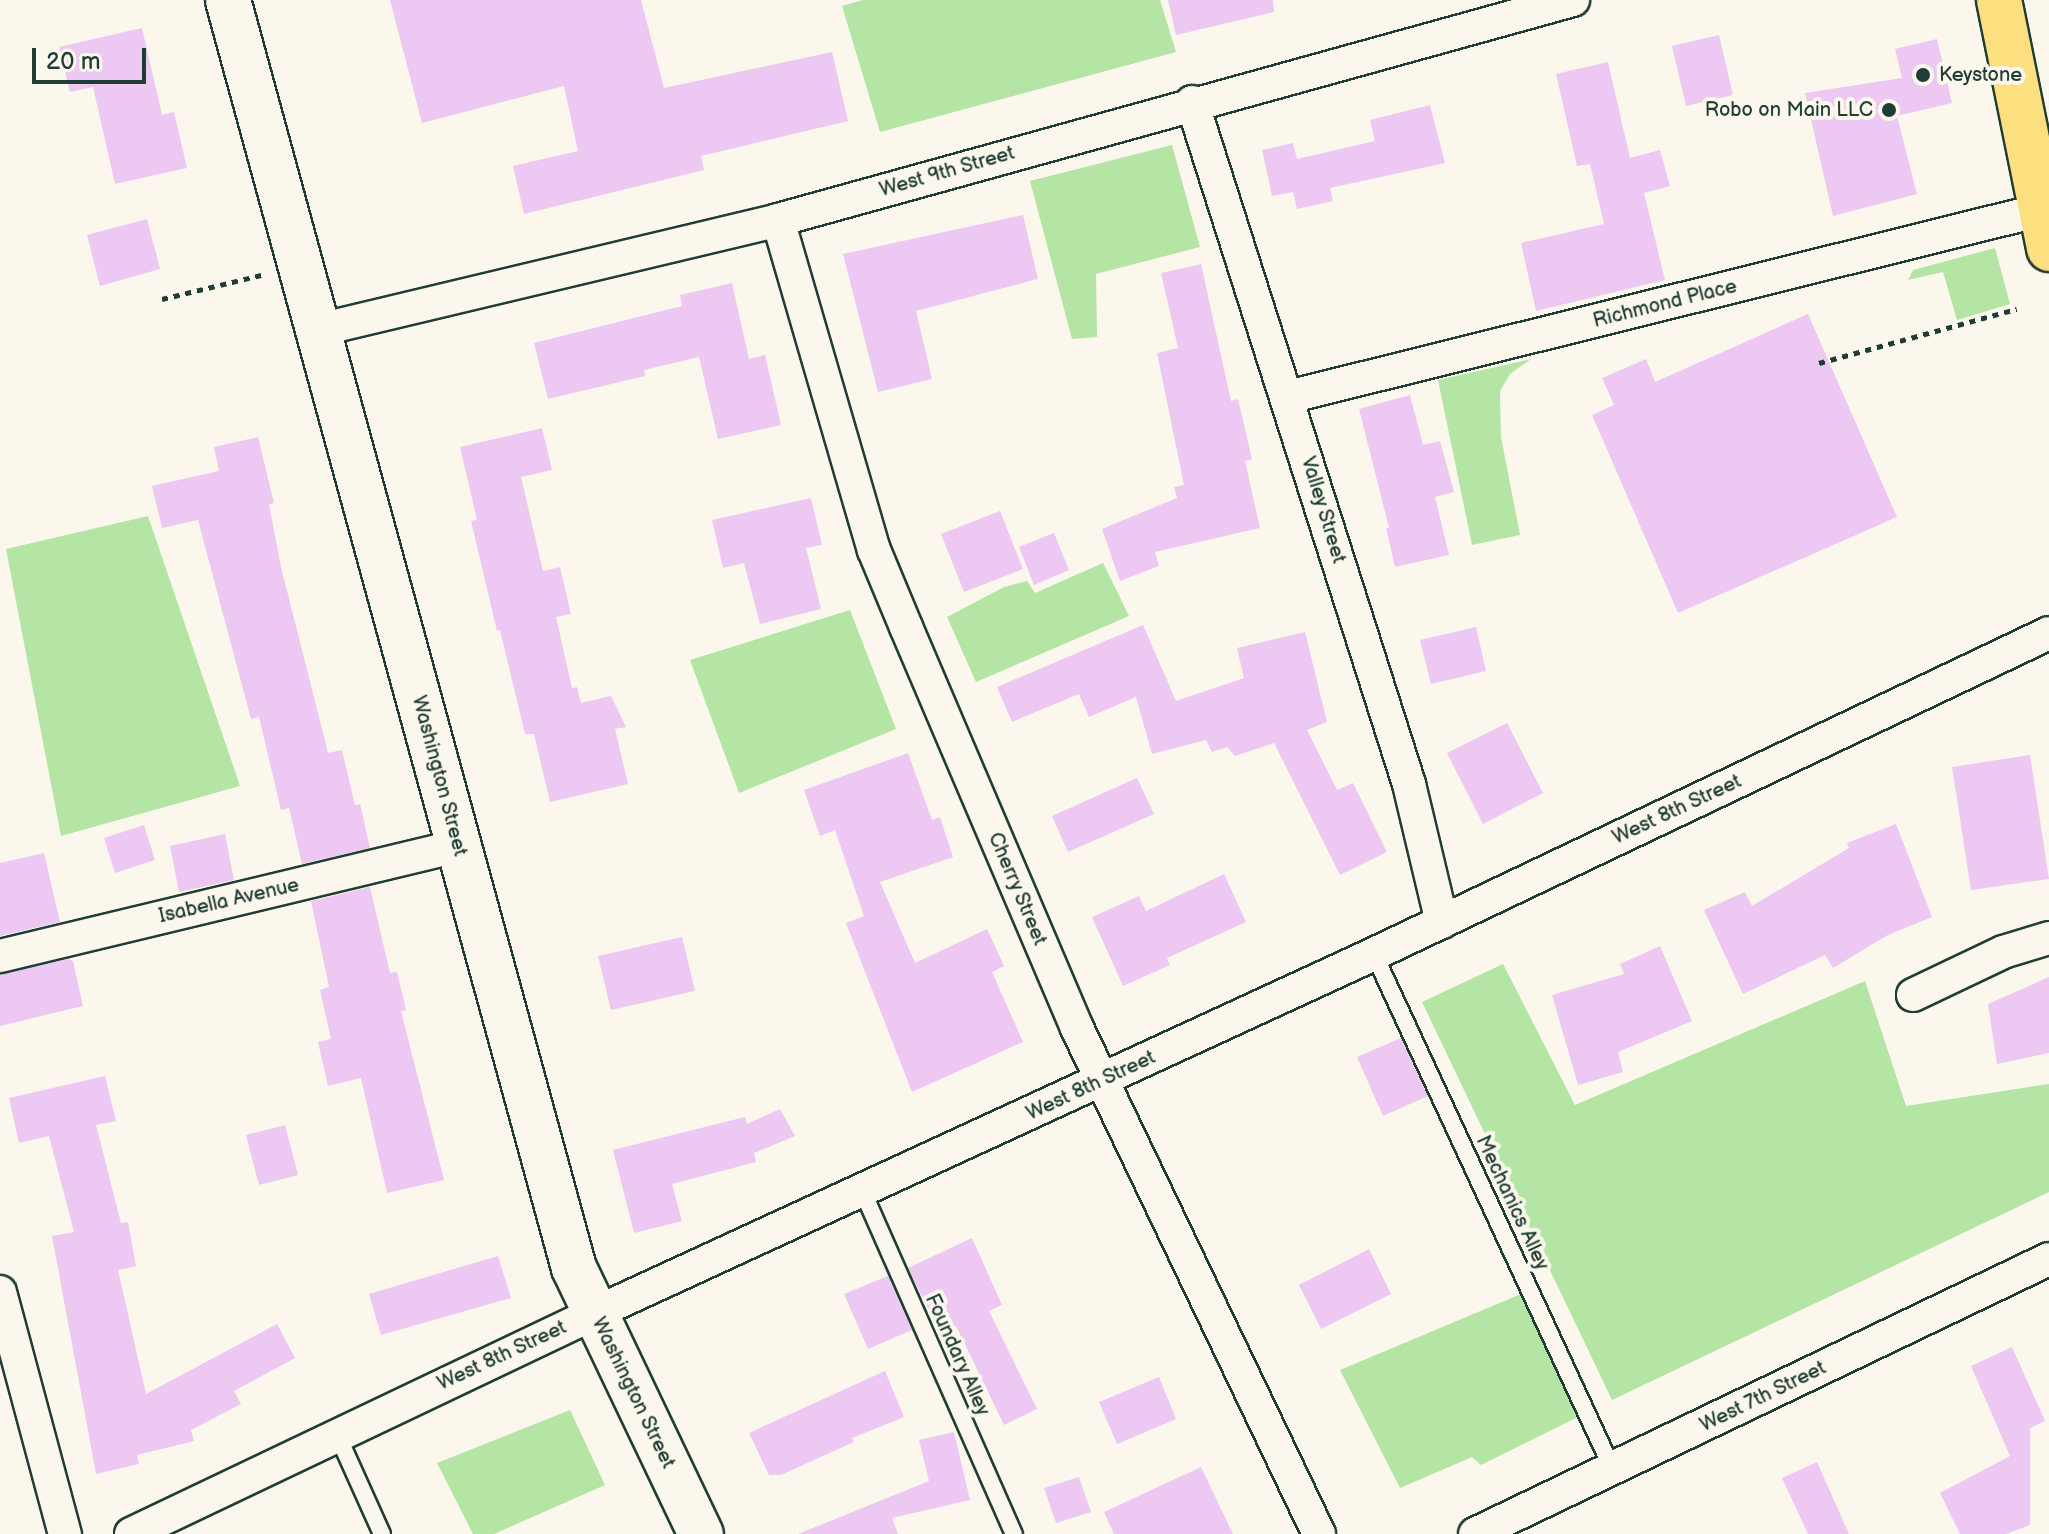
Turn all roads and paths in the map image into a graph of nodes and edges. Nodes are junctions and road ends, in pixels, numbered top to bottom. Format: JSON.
{"nodes":[{"id":1,"x":228,"y":0,"type":"edge"},
{"id":2,"x":1573,"y":0,"type":"edge"},
{"id":3,"x":1999,"y":0,"type":"edge"},
{"id":4,"x":1192,"y":102,"type":"junction"},
{"id":5,"x":778,"y":220,"type":"junction"},
{"id":6,"x":2045,"y":229,"type":"edge"},
{"id":7,"x":301,"y":266,"type":"junction"},
{"id":8,"x":162,"y":299,"type":"dead end"},
{"id":9,"x":2017,"y":309,"type":"dead end"},
{"id":10,"x":318,"y":330,"type":"junction"},
{"id":11,"x":1819,"y":363,"type":"dead end"},
{"id":12,"x":1288,"y":397,"type":"junction"},
{"id":13,"x":2049,"y":633,"type":"edge"},
{"id":14,"x":458,"y":846,"type":"junction"},
{"id":15,"x":1442,"y":922,"type":"junction"},
{"id":16,"x":2049,"y":938,"type":"edge"},
{"id":17,"x":1374,"y":954,"type":"junction"},
{"id":18,"x":0,"y":956,"type":"edge"},
{"id":19,"x":1913,"y":995,"type":"dead end"},
{"id":20,"x":1102,"y":1081,"type":"junction"},
{"id":21,"x":863,"y":1192,"type":"junction"},
{"id":22,"x":2049,"y":1259,"type":"edge"},
{"id":23,"x":0,"y":1292,"type":"edge"},
{"id":24,"x":595,"y":1313,"type":"junction"},
{"id":25,"x":337,"y":1434,"type":"junction"},
{"id":26,"x":1613,"y":1470,"type":"junction"},
{"id":27,"x":65,"y":1534,"type":"edge"},
{"id":28,"x":131,"y":1534,"type":"edge"},
{"id":29,"x":382,"y":1534,"type":"edge"},
{"id":30,"x":701,"y":1534,"type":"edge"},
{"id":31,"x":1014,"y":1534,"type":"edge"},
{"id":32,"x":1319,"y":1534,"type":"edge"},
{"id":33,"x":1475,"y":1534,"type":"edge"}],
"edges":[{"from":1,"to":7,"type":"main road","name":"Washington Street"},
{"from":2,"to":4,"type":"street","name":"West 9th Street"},
{"from":3,"to":6,"type":"highway"},
{"from":4,"to":5,"type":"street","name":"West 9th Street"},
{"from":4,"to":12,"type":"street","name":"Valley Street"},
{"from":5,"to":10,"type":"street","name":"West 9th Street"},
{"from":5,"to":20,"type":"street","name":"Cherry Street"},
{"from":6,"to":12,"type":"street","name":"Richmond Place"},
{"from":7,"to":8,"type":"path"},
{"from":7,"to":10,"type":"main road","name":"Washington Street"},
{"from":9,"to":11,"type":"path"},
{"from":10,"to":14,"type":"main road","name":"Washington Street"},
{"from":12,"to":15,"type":"street","name":"Valley Street"},
{"from":13,"to":15,"type":"street","name":"West 8th Street"},
{"from":14,"to":18,"type":"street","name":"Isabella Avenue"},
{"from":14,"to":24,"type":"main road","name":"Washington Street"},
{"from":15,"to":17,"type":"street","name":"West 8th Street"},
{"from":16,"to":19,"type":"street"},
{"from":17,"to":20,"type":"street","name":"West 8th Street"},
{"from":17,"to":26,"type":"lane","name":"Mechanics Alley"},
{"from":20,"to":21,"type":"street","name":"West 8th Street"},
{"from":20,"to":32,"type":"street","name":"Cherry Street"},
{"from":21,"to":24,"type":"street","name":"West 8th Street"},
{"from":21,"to":31,"type":"lane","name":"Foundary Alley"},
{"from":22,"to":26,"type":"street","name":"West 7th Street"},
{"from":23,"to":27,"type":"street"},
{"from":24,"to":25,"type":"street","name":"West 8th Street"},
{"from":24,"to":30,"type":"main road","name":"Washington Street"},
{"from":25,"to":28,"type":"street","name":"West 8th Street"},
{"from":25,"to":29,"type":"lane"},
{"from":26,"to":33,"type":"street","name":"West 7th Street"}]}
